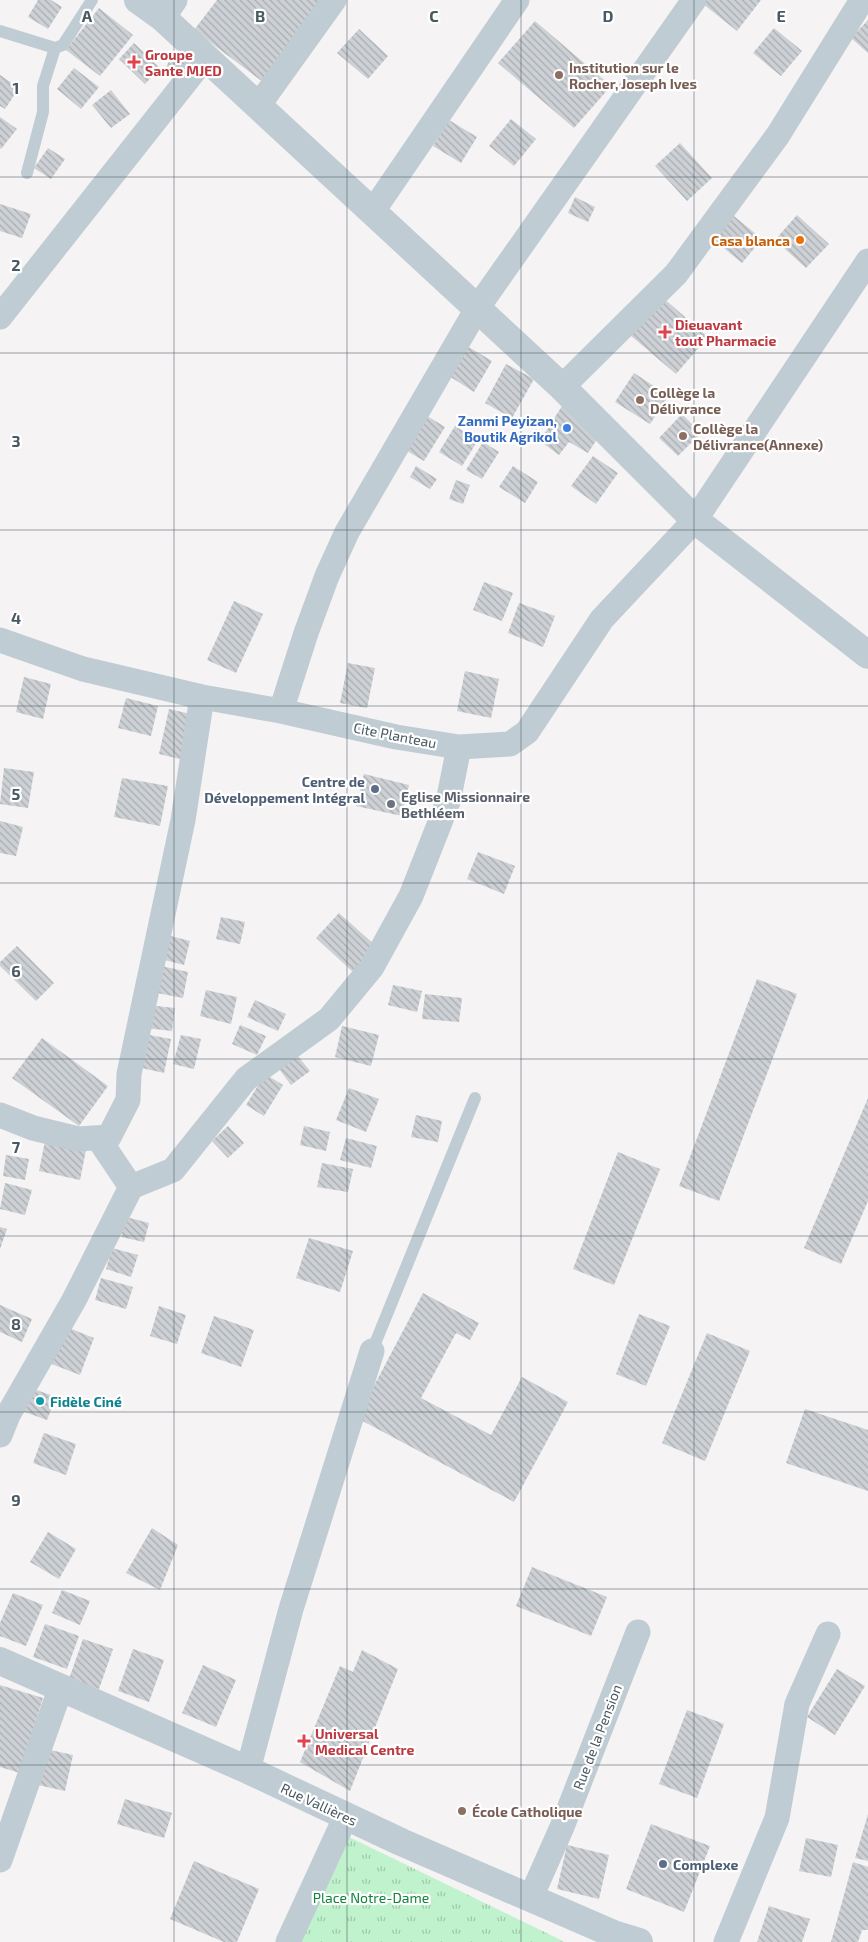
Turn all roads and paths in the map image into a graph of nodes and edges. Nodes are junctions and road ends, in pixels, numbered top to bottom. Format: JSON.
{"nodes":[{"id":1,"x":92,"y":0,"type":"edge"},
{"id":2,"x":138,"y":0,"type":"edge"},
{"id":3,"x":334,"y":0,"type":"edge"},
{"id":4,"x":517,"y":0,"type":"edge"},
{"id":5,"x":694,"y":0,"type":"edge"},
{"id":6,"x":862,"y":0,"type":"edge"},
{"id":7,"x":169,"y":9,"type":"edge"},
{"id":8,"x":0,"y":31,"type":"edge"},
{"id":9,"x":55,"y":48,"type":"junction"},
{"id":10,"x":206,"y":56,"type":"junction"},
{"id":11,"x":258,"y":106,"type":"junction"},
{"id":12,"x":27,"y":173,"type":"dead end"},
{"id":13,"x":372,"y":211,"type":"junction"},
{"id":14,"x":868,"y":261,"type":"edge"},
{"id":15,"x":478,"y":307,"type":"junction"},
{"id":16,"x":0,"y":317,"type":"edge"},
{"id":17,"x":562,"y":387,"type":"junction"},
{"id":18,"x":695,"y":520,"type":"junction"},
{"id":19,"x":0,"y":640,"type":"edge"},
{"id":20,"x":868,"y":655,"type":"edge"},
{"id":21,"x":202,"y":697,"type":"junction"},
{"id":22,"x":281,"y":711,"type":"junction"},
{"id":23,"x":460,"y":747,"type":"junction"},
{"id":24,"x":475,"y":1098,"type":"dead end"},
{"id":25,"x":0,"y":1115,"type":"edge"},
{"id":26,"x":98,"y":1138,"type":"junction"},
{"id":27,"x":131,"y":1187,"type":"junction"},
{"id":28,"x":372,"y":1352,"type":"joint"},
{"id":29,"x":0,"y":1435,"type":"edge"},
{"id":30,"x":638,"y":1632,"type":"dead end"},
{"id":31,"x":828,"y":1634,"type":"dead end"},
{"id":32,"x":0,"y":1661,"type":"edge"},
{"id":33,"x":60,"y":1687,"type":"junction"},
{"id":34,"x":248,"y":1770,"type":"junction"},
{"id":35,"x":346,"y":1816,"type":"junction"},
{"id":36,"x":2,"y":1847,"type":"edge"},
{"id":37,"x":531,"y":1897,"type":"junction"},
{"id":38,"x":623,"y":1940,"type":"edge"},
{"id":39,"x":288,"y":1942,"type":"edge"},
{"id":40,"x":726,"y":1942,"type":"edge"}],
"edges":[{"from":1,"to":9,"type":"lane"},
{"from":2,"to":7,"type":"street"},
{"from":3,"to":11,"type":"street"},
{"from":4,"to":13,"type":"street"},
{"from":5,"to":15,"type":"street"},
{"from":6,"to":17,"type":"street"},
{"from":7,"to":10,"type":"street"},
{"from":8,"to":9,"type":"lane"},
{"from":9,"to":12,"type":"lane"},
{"from":10,"to":11,"type":"street"},
{"from":10,"to":16,"type":"street"},
{"from":11,"to":13,"type":"street"},
{"from":13,"to":15,"type":"street"},
{"from":14,"to":18,"type":"street","name":"Cite Planteau"},
{"from":15,"to":17,"type":"street"},
{"from":15,"to":22,"type":"street"},
{"from":17,"to":18,"type":"street"},
{"from":18,"to":20,"type":"street"},
{"from":18,"to":23,"type":"street","name":"Cite Planteau"},
{"from":19,"to":21,"type":"street","name":"Cite Planteau"},
{"from":21,"to":22,"type":"street","name":"Cite Planteau"},
{"from":21,"to":26,"type":"street"},
{"from":22,"to":23,"type":"street","name":"Cite Planteau"},
{"from":23,"to":27,"type":"street"},
{"from":24,"to":28,"type":"lane"},
{"from":25,"to":26,"type":"street"},
{"from":26,"to":27,"type":"street"},
{"from":27,"to":29,"type":"street"},
{"from":28,"to":34,"type":"street"},
{"from":30,"to":37,"type":"street","name":"Rue de la Pension"},
{"from":31,"to":40,"type":"street"},
{"from":32,"to":33,"type":"street","name":"Rue Vallières"},
{"from":33,"to":34,"type":"street","name":"Rue Vallières"},
{"from":33,"to":36,"type":"street"},
{"from":34,"to":35,"type":"street","name":"Rue Vallières"},
{"from":35,"to":37,"type":"street","name":"Rue Vallières"},
{"from":35,"to":39,"type":"street"},
{"from":37,"to":38,"type":"street","name":"Rue Vallières"}]}
